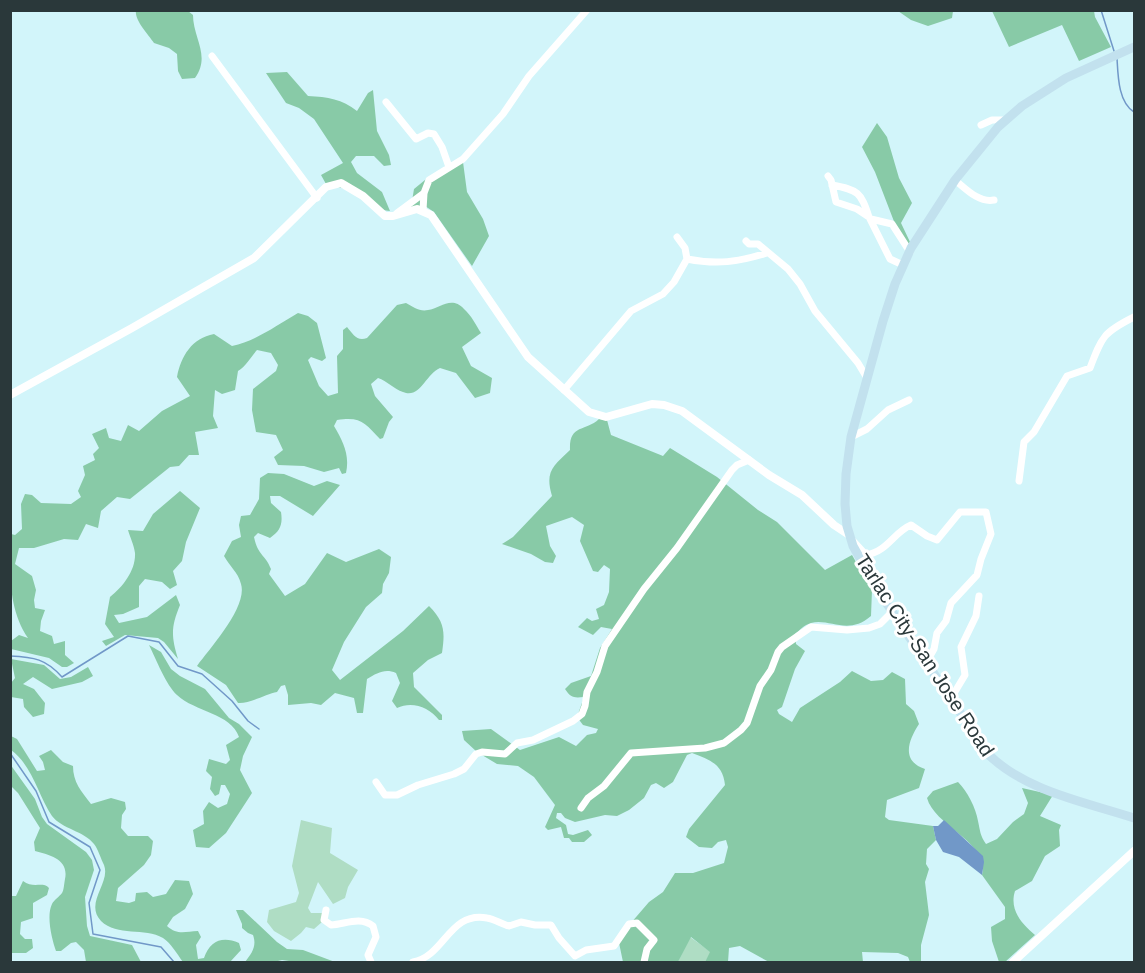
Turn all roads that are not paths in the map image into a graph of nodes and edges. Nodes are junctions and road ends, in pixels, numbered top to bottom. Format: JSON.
{"nodes":[{"id":1,"x":587,"y":10,"type":"edge"},
{"id":2,"x":1134,"y":47,"type":"edge"},
{"id":3,"x":212,"y":56,"type":"dead end"},
{"id":4,"x":386,"y":102,"type":"dead end"},
{"id":5,"x":1005,"y":120,"type":"junction"},
{"id":6,"x":981,"y":125,"type":"dead end"},
{"id":7,"x":449,"y":168,"type":"junction"},
{"id":8,"x":828,"y":176,"type":"dead end"},
{"id":9,"x":955,"y":180,"type":"junction"},
{"id":10,"x":832,"y":185,"type":"junction"},
{"id":11,"x":423,"y":193,"type":"junction"},
{"id":12,"x":316,"y":198,"type":"junction"},
{"id":13,"x":994,"y":200,"type":"dead end"},
{"id":14,"x":423,"y":210,"type":"junction"},
{"id":15,"x":393,"y":216,"type":"junction"},
{"id":16,"x":870,"y":218,"type":"junction"},
{"id":17,"x":677,"y":237,"type":"dead end"},
{"id":18,"x":746,"y":241,"type":"dead end"},
{"id":19,"x":910,"y":252,"type":"junction"},
{"id":20,"x":767,"y":254,"type":"junction"},
{"id":21,"x":687,"y":259,"type":"junction"},
{"id":22,"x":903,"y":266,"type":"junction"},
{"id":23,"x":1134,"y":317,"type":"edge"},
{"id":24,"x":867,"y":378,"type":"junction"},
{"id":25,"x":564,"y":390,"type":"junction"},
{"id":26,"x":10,"y":395,"type":"edge"},
{"id":27,"x":909,"y":400,"type":"dead end"},
{"id":28,"x":851,"y":437,"type":"junction"},
{"id":29,"x":749,"y":460,"type":"junction"},
{"id":30,"x":1019,"y":481,"type":"dead end"},
{"id":31,"x":850,"y":536,"type":"junction"},
{"id":32,"x":979,"y":596,"type":"dead end"},
{"id":33,"x":892,"y":612,"type":"junction"},
{"id":34,"x":926,"y":663,"type":"junction"},
{"id":35,"x":950,"y":700,"type":"junction"},
{"id":36,"x":376,"y":782,"type":"dead end"},
{"id":37,"x":581,"y":808,"type":"dead end"},
{"id":38,"x":1134,"y":818,"type":"edge"},
{"id":39,"x":1134,"y":851,"type":"edge"},
{"id":40,"x":326,"y":910,"type":"dead end"},
{"id":41,"x":371,"y":963,"type":"edge"},
{"id":42,"x":413,"y":963,"type":"edge"},
{"id":43,"x":644,"y":963,"type":"edge"},
{"id":44,"x":1013,"y":963,"type":"edge"}],
"edges":[{"from":1,"to":7,"type":"street"},
{"from":2,"to":5,"type":"main road","name":"Tarlac City-San Jose Road"},
{"from":3,"to":12,"type":"street"},
{"from":4,"to":7,"type":"street"},
{"from":5,"to":6,"type":"street"},
{"from":5,"to":9,"type":"main road","name":"Tarlac City-San Jose Road"},
{"from":7,"to":11,"type":"street"},
{"from":8,"to":10,"type":"street"},
{"from":9,"to":13,"type":"street"},
{"from":9,"to":19,"type":"main road","name":"Tarlac City-San Jose Road"},
{"from":10,"to":16,"type":"street"},
{"from":10,"to":16,"type":"street"},
{"from":11,"to":14,"type":"street"},
{"from":11,"to":15,"type":"street"},
{"from":12,"to":15,"type":"street"},
{"from":12,"to":26,"type":"street"},
{"from":14,"to":15,"type":"street"},
{"from":14,"to":25,"type":"street"},
{"from":16,"to":19,"type":"street"},
{"from":16,"to":22,"type":"street"},
{"from":17,"to":21,"type":"street"},
{"from":18,"to":20,"type":"street"},
{"from":19,"to":22,"type":"main road","name":"Tarlac City-San Jose Road"},
{"from":20,"to":21,"type":"street"},
{"from":20,"to":24,"type":"street"},
{"from":21,"to":25,"type":"street"},
{"from":22,"to":24,"type":"main road","name":"Tarlac City-San Jose Road"},
{"from":23,"to":30,"type":"street"},
{"from":24,"to":28,"type":"main road","name":"Tarlac City-San Jose Road"},
{"from":25,"to":29,"type":"street"},
{"from":27,"to":28,"type":"street"},
{"from":28,"to":31,"type":"main road","name":"Tarlac City-San Jose Road"},
{"from":29,"to":31,"type":"street"},
{"from":29,"to":36,"type":"street"},
{"from":31,"to":33,"type":"main road","name":"Tarlac City-San Jose Road"},
{"from":31,"to":34,"type":"street"},
{"from":32,"to":35,"type":"street"},
{"from":33,"to":34,"type":"main road","name":"Tarlac City-San Jose Road"},
{"from":33,"to":37,"type":"street"},
{"from":34,"to":35,"type":"main road","name":"Tarlac City-San Jose Road"},
{"from":35,"to":38,"type":"main road","name":"Tarlac City-San Jose Road"},
{"from":39,"to":44,"type":"street"},
{"from":40,"to":41,"type":"street"},
{"from":42,"to":43,"type":"street"}]}
